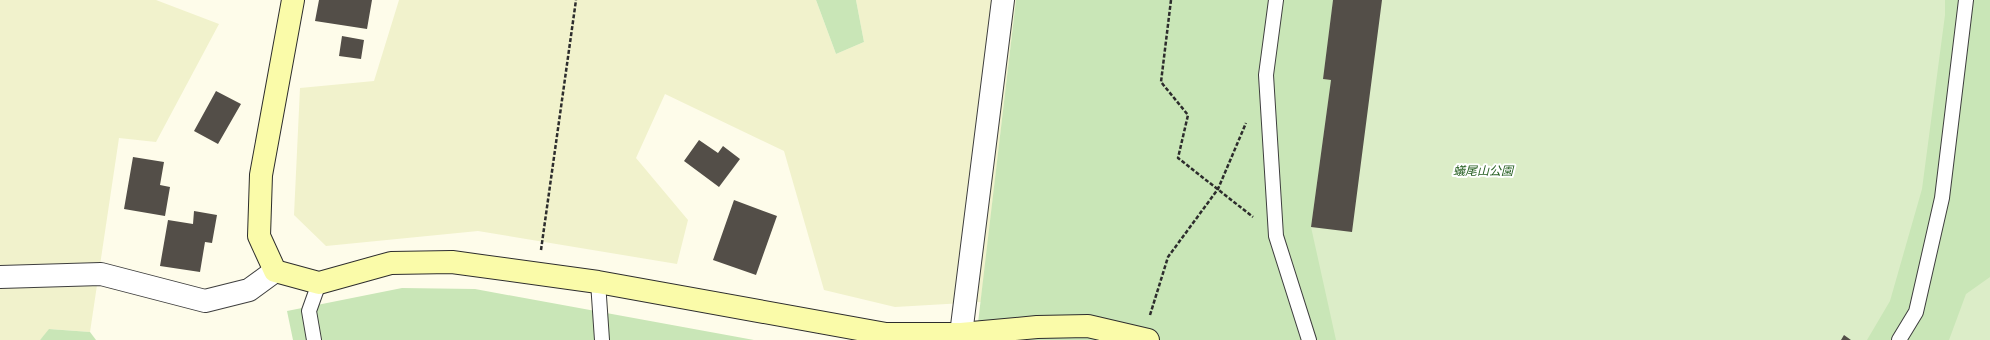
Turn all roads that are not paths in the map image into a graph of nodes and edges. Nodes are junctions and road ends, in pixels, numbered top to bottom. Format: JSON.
{"nodes":[{"id":1,"x":293,"y":0,"type":"edge"},
{"id":2,"x":1003,"y":0,"type":"edge"},
{"id":3,"x":1276,"y":0,"type":"edge"},
{"id":4,"x":1966,"y":0,"type":"edge"},
{"id":5,"x":275,"y":271,"type":"junction"},
{"id":6,"x":0,"y":277,"type":"edge"},
{"id":7,"x":598,"y":282,"type":"junction"},
{"id":8,"x":320,"y":283,"type":"junction"},
{"id":9,"x":961,"y":334,"type":"junction"},
{"id":10,"x":1146,"y":339,"type":"edge"},
{"id":11,"x":314,"y":340,"type":"edge"},
{"id":12,"x":602,"y":340,"type":"edge"},
{"id":13,"x":1310,"y":340,"type":"edge"},
{"id":14,"x":1899,"y":340,"type":"edge"}],
"edges":[{"from":1,"to":5,"type":"street"},
{"from":2,"to":9,"type":"street"},
{"from":3,"to":13,"type":"lane"},
{"from":4,"to":14,"type":"lane"},
{"from":5,"to":6,"type":"street"},
{"from":5,"to":8,"type":"street"},
{"from":7,"to":8,"type":"street"},
{"from":7,"to":9,"type":"street"},
{"from":7,"to":12,"type":"lane"},
{"from":8,"to":11,"type":"lane"},
{"from":9,"to":10,"type":"street"}]}
